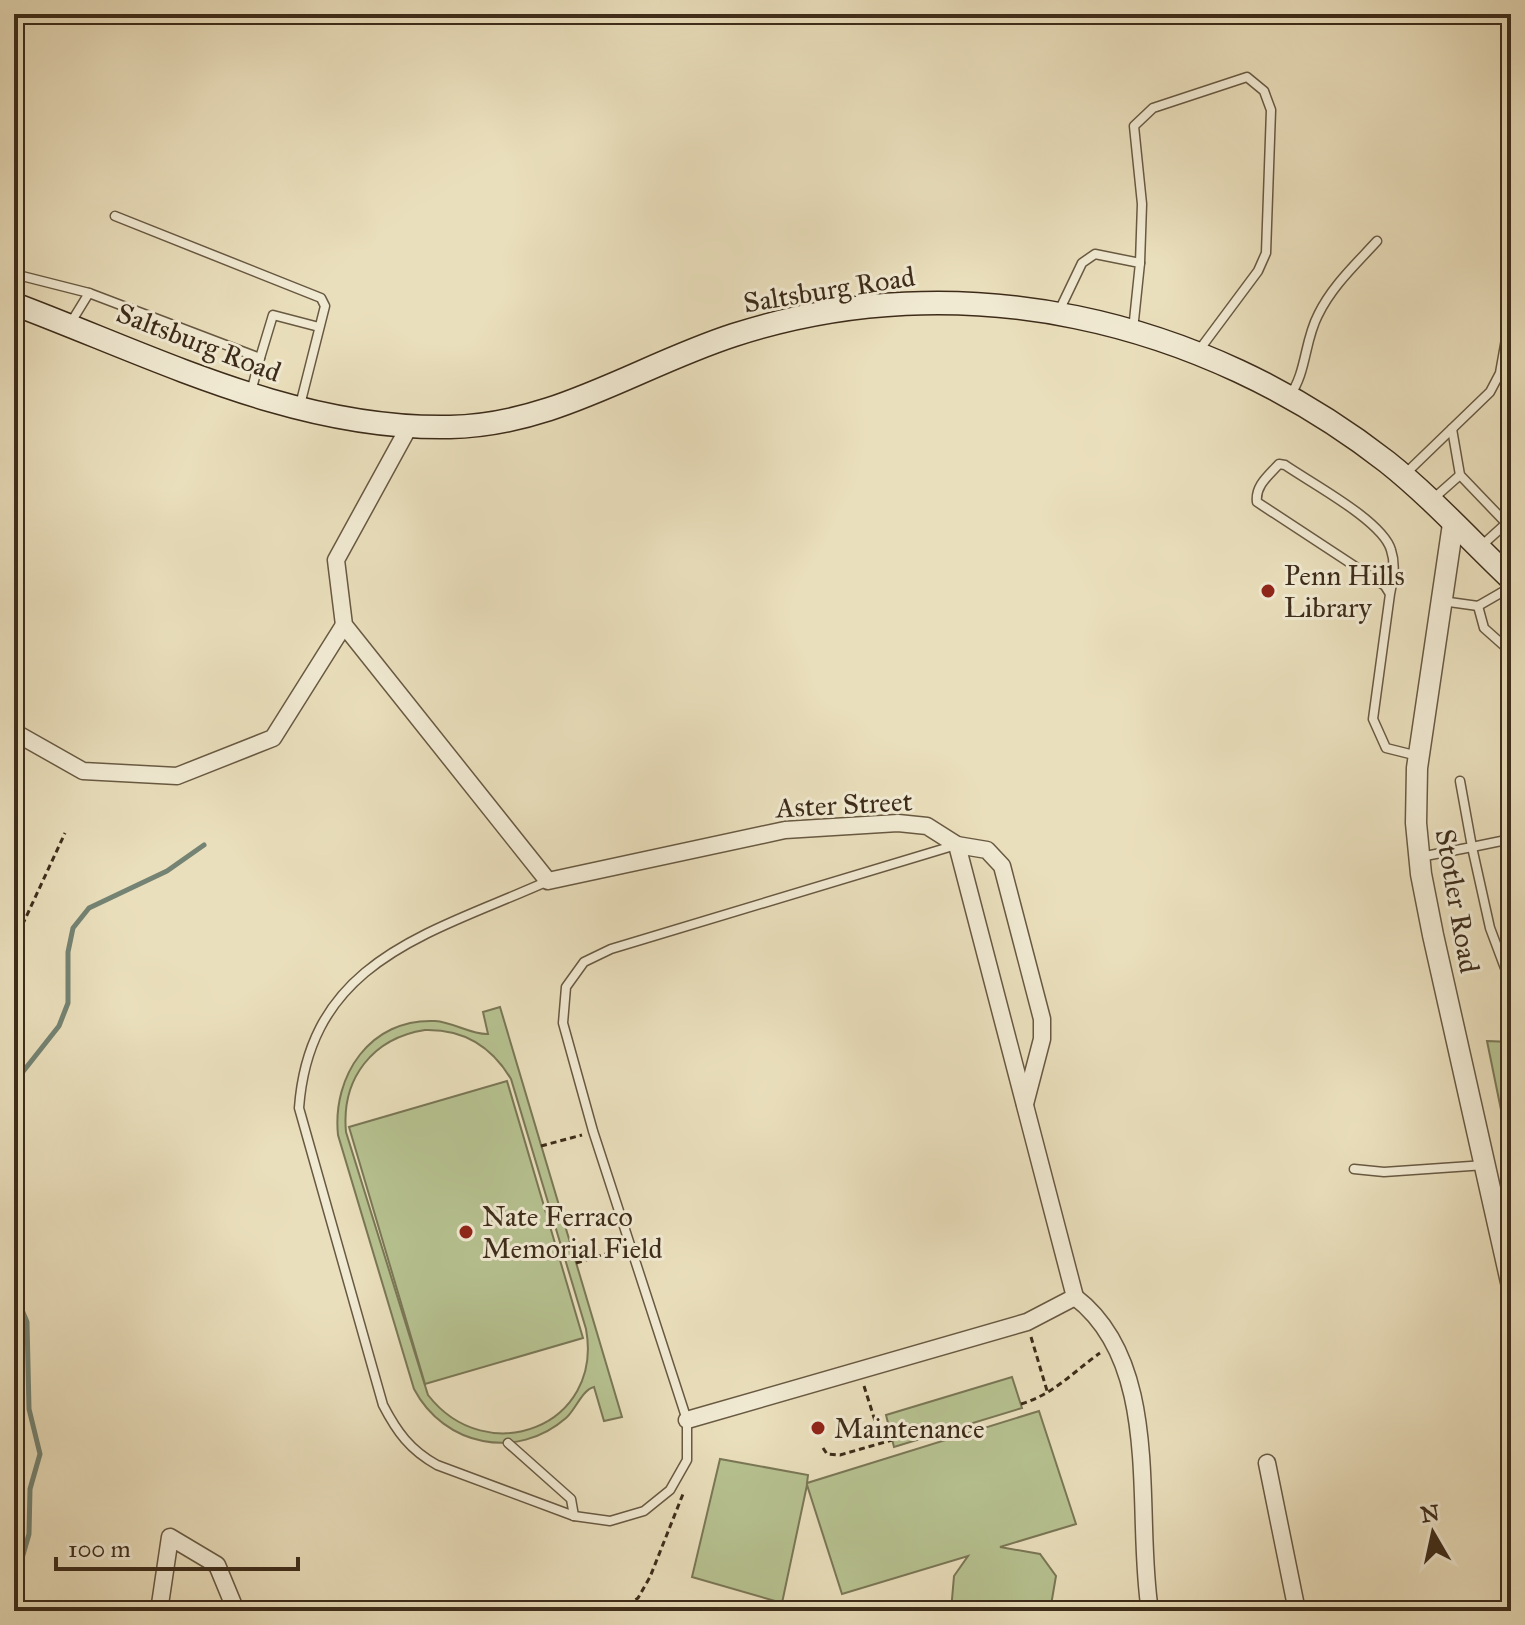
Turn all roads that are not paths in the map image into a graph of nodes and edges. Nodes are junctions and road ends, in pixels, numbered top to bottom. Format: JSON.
{"nodes":[{"id":1,"x":14,"y":82,"type":"edge"},
{"id":2,"x":14,"y":105,"type":"edge"},
{"id":3,"x":115,"y":216,"type":"dead end"},
{"id":4,"x":1377,"y":241,"type":"dead end"},
{"id":5,"x":1140,"y":263,"type":"junction"},
{"id":6,"x":14,"y":274,"type":"edge"},
{"id":7,"x":89,"y":293,"type":"junction"},
{"id":8,"x":14,"y":304,"type":"edge"},
{"id":9,"x":1059,"y":311,"type":"junction"},
{"id":10,"x":1511,"y":311,"type":"edge"},
{"id":11,"x":70,"y":325,"type":"junction"},
{"id":12,"x":319,"y":327,"type":"junction"},
{"id":13,"x":1133,"y":330,"type":"junction"},
{"id":14,"x":1197,"y":353,"type":"junction"},
{"id":15,"x":260,"y":358,"type":"junction"},
{"id":16,"x":250,"y":395,"type":"junction"},
{"id":17,"x":1288,"y":398,"type":"junction"},
{"id":18,"x":299,"y":410,"type":"junction"},
{"id":19,"x":410,"y":425,"type":"junction"},
{"id":20,"x":1452,"y":429,"type":"junction"},
{"id":21,"x":1460,"y":475,"type":"junction"},
{"id":22,"x":1404,"y":476,"type":"junction"},
{"id":23,"x":1431,"y":501,"type":"junction"},
{"id":24,"x":1509,"y":521,"type":"edge"},
{"id":25,"x":1453,"y":524,"type":"junction"},
{"id":26,"x":1479,"y":548,"type":"junction"},
{"id":27,"x":1506,"y":586,"type":"edge"},
{"id":28,"x":1511,"y":587,"type":"edge"},
{"id":29,"x":1390,"y":594,"type":"junction"},
{"id":30,"x":1442,"y":601,"type":"junction"},
{"id":31,"x":1511,"y":602,"type":"edge"},
{"id":32,"x":1478,"y":606,"type":"junction"},
{"id":33,"x":344,"y":625,"type":"junction"},
{"id":34,"x":1507,"y":634,"type":"dead end"},
{"id":35,"x":1500,"y":642,"type":"junction"},
{"id":36,"x":1511,"y":652,"type":"edge"},
{"id":37,"x":14,"y":732,"type":"edge"},
{"id":38,"x":1419,"y":757,"type":"junction"},
{"id":39,"x":1460,"y":781,"type":"dead end"},
{"id":40,"x":1511,"y":839,"type":"edge"},
{"id":41,"x":957,"y":845,"type":"junction"},
{"id":42,"x":1472,"y":847,"type":"junction"},
{"id":43,"x":1419,"y":857,"type":"junction"},
{"id":44,"x":548,"y":881,"type":"junction"},
{"id":45,"x":1511,"y":984,"type":"edge"},
{"id":46,"x":1025,"y":1105,"type":"junction"},
{"id":47,"x":1485,"y":1165,"type":"junction"},
{"id":48,"x":1354,"y":1169,"type":"dead end"},
{"id":49,"x":1507,"y":1244,"type":"edge"},
{"id":50,"x":1511,"y":1282,"type":"edge"},
{"id":51,"x":1075,"y":1297,"type":"junction"},
{"id":52,"x":687,"y":1420,"type":"junction"},
{"id":53,"x":508,"y":1443,"type":"dead end"},
{"id":54,"x":1267,"y":1463,"type":"dead end"},
{"id":55,"x":574,"y":1516,"type":"junction"},
{"id":56,"x":159,"y":1611,"type":"edge"},
{"id":57,"x":236,"y":1611,"type":"edge"},
{"id":58,"x":1150,"y":1611,"type":"edge"},
{"id":59,"x":1297,"y":1611,"type":"edge"}],
"edges":[{"from":1,"to":2,"type":"lane"},
{"from":3,"to":12,"type":"lane"},
{"from":4,"to":17,"type":"lane"},
{"from":5,"to":9,"type":"lane"},
{"from":5,"to":13,"type":"lane"},
{"from":5,"to":14,"type":"lane"},
{"from":6,"to":7,"type":"lane"},
{"from":7,"to":11,"type":"lane"},
{"from":7,"to":15,"type":"lane"},
{"from":8,"to":11,"type":"main road","name":"Saltsburg Road"},
{"from":9,"to":13,"type":"main road","name":"Saltsburg Road"},
{"from":9,"to":19,"type":"main road","name":"Saltsburg Road"},
{"from":10,"to":20,"type":"lane"},
{"from":11,"to":16,"type":"main road","name":"Saltsburg Road"},
{"from":12,"to":15,"type":"lane"},
{"from":12,"to":18,"type":"lane"},
{"from":13,"to":14,"type":"main road","name":"Saltsburg Road"},
{"from":14,"to":17,"type":"main road","name":"Saltsburg Road"},
{"from":15,"to":16,"type":"lane"},
{"from":16,"to":18,"type":"main road","name":"Saltsburg Road"},
{"from":17,"to":22,"type":"main road","name":"Saltsburg Road"},
{"from":18,"to":19,"type":"main road","name":"Saltsburg Road"},
{"from":19,"to":33,"type":"street"},
{"from":20,"to":21,"type":"lane"},
{"from":20,"to":22,"type":"lane"},
{"from":21,"to":23,"type":"lane"},
{"from":21,"to":24,"type":"lane"},
{"from":22,"to":23,"type":"main road","name":"Saltsburg Road"},
{"from":23,"to":25,"type":"main road","name":"Saltsburg Road"},
{"from":24,"to":26,"type":"lane"},
{"from":25,"to":26,"type":"main road","name":"Saltsburg Road"},
{"from":25,"to":30,"type":"street","name":"Stotler Road"},
{"from":26,"to":27,"type":"main road","name":"Saltsburg Road"},
{"from":27,"to":28,"type":"lane"},
{"from":27,"to":31,"type":"lane"},
{"from":27,"to":32,"type":"lane"},
{"from":29,"to":29,"type":"lane"},
{"from":29,"to":38,"type":"lane"},
{"from":30,"to":32,"type":"lane"},
{"from":30,"to":38,"type":"street","name":"Stotler Road"},
{"from":32,"to":35,"type":"lane"},
{"from":33,"to":37,"type":"street"},
{"from":33,"to":44,"type":"street"},
{"from":34,"to":35,"type":"lane"},
{"from":35,"to":36,"type":"lane"},
{"from":38,"to":43,"type":"street","name":"Stotler Road"},
{"from":39,"to":42,"type":"lane"},
{"from":40,"to":42,"type":"lane"},
{"from":41,"to":44,"type":"street","name":"Aster Street"},
{"from":41,"to":46,"type":"street"},
{"from":41,"to":46,"type":"street","name":"Aster Street"},
{"from":41,"to":52,"type":"lane"},
{"from":42,"to":43,"type":"lane"},
{"from":42,"to":45,"type":"lane"},
{"from":43,"to":47,"type":"street","name":"Stotler Road"},
{"from":44,"to":55,"type":"lane"},
{"from":46,"to":51,"type":"street"},
{"from":47,"to":48,"type":"lane"},
{"from":47,"to":49,"type":"street","name":"Stotler Road"},
{"from":49,"to":50,"type":"street","name":"Stotler Road"},
{"from":51,"to":52,"type":"street"},
{"from":51,"to":58,"type":"street"},
{"from":52,"to":55,"type":"lane"},
{"from":53,"to":55,"type":"lane"},
{"from":54,"to":59,"type":"street"},
{"from":56,"to":57,"type":"street"}]}
